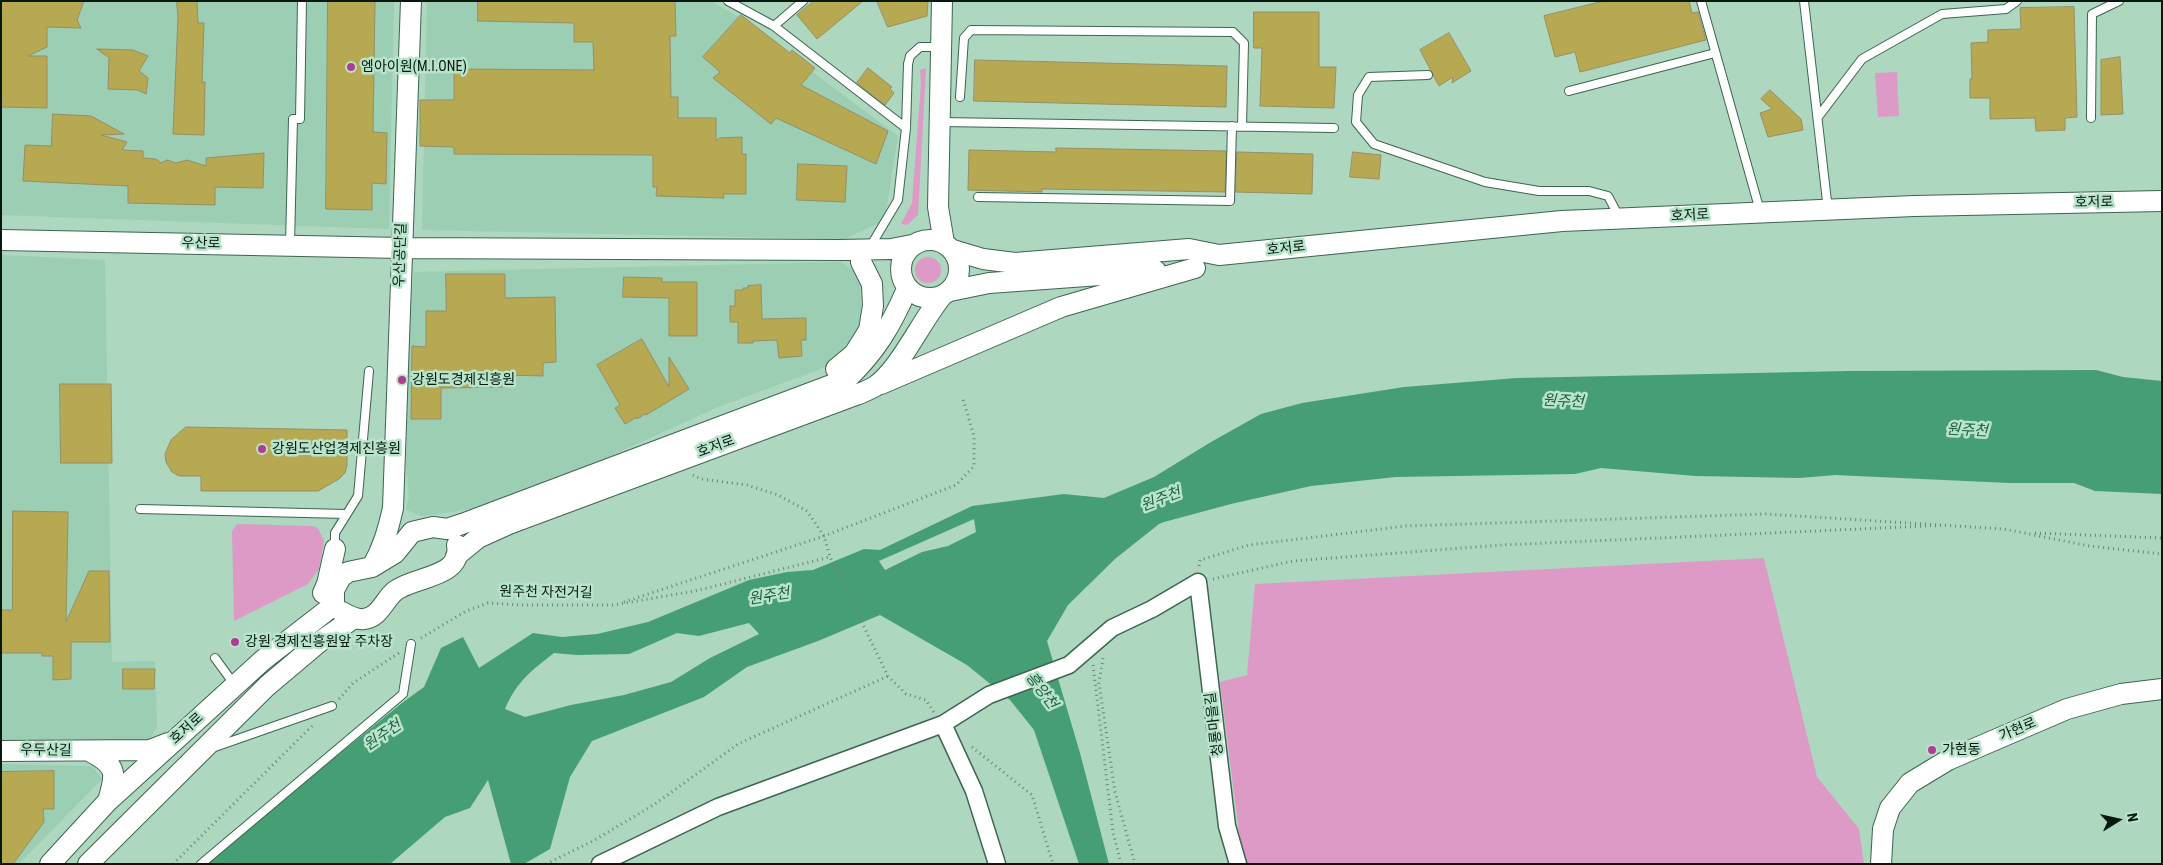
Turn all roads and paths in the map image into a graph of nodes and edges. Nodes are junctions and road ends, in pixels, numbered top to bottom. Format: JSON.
{"nodes":[{"id":1,"x":302,"y":1,"type":"edge"},
{"id":2,"x":411,"y":1,"type":"edge"},
{"id":3,"x":728,"y":1,"type":"edge"},
{"id":4,"x":803,"y":1,"type":"edge"},
{"id":5,"x":942,"y":1,"type":"edge"},
{"id":6,"x":1701,"y":1,"type":"edge"},
{"id":7,"x":1804,"y":1,"type":"edge"},
{"id":8,"x":2017,"y":1,"type":"edge"},
{"id":9,"x":2119,"y":1,"type":"edge"},
{"id":10,"x":774,"y":26,"type":"junction"},
{"id":11,"x":940,"y":47,"type":"junction"},
{"id":12,"x":1715,"y":53,"type":"junction"},
{"id":13,"x":1428,"y":75,"type":"dead end"},
{"id":14,"x":1569,"y":92,"type":"dead end"},
{"id":15,"x":960,"y":97,"type":"dead end"},
{"id":16,"x":1818,"y":117,"type":"junction"},
{"id":17,"x":2091,"y":118,"type":"dead end"},
{"id":18,"x":940,"y":122,"type":"junction"},
{"id":19,"x":1232,"y":126,"type":"junction"},
{"id":20,"x":1242,"y":126,"type":"junction"},
{"id":21,"x":906,"y":128,"type":"junction"},
{"id":22,"x":1334,"y":128,"type":"dead end"},
{"id":23,"x":978,"y":197,"type":"dead end"},
{"id":24,"x":2162,"y":202,"type":"edge"},
{"id":25,"x":938,"y":207,"type":"junction"},
{"id":26,"x":1828,"y":210,"type":"junction"},
{"id":27,"x":1761,"y":212,"type":"junction"},
{"id":28,"x":1620,"y":219,"type":"junction"},
{"id":29,"x":1,"y":240,"type":"edge"},
{"id":30,"x":916,"y":243,"type":"junction"},
{"id":31,"x":290,"y":246,"type":"junction"},
{"id":32,"x":948,"y":247,"type":"junction"},
{"id":33,"x":402,"y":248,"type":"junction"},
{"id":34,"x":1219,"y":255,"type":"junction"},
{"id":35,"x":865,"y":256,"type":"junction"},
{"id":36,"x":1195,"y":268,"type":"junction"},
{"id":37,"x":905,"y":285,"type":"junction"},
{"id":38,"x":946,"y":294,"type":"junction"},
{"id":39,"x":369,"y":371,"type":"dead end"},
{"id":40,"x":875,"y":386,"type":"junction"},
{"id":41,"x":963,"y":398,"type":"dead end"},
{"id":42,"x":788,"y":400,"type":"junction"},
{"id":43,"x":666,"y":465,"type":"junction"},
{"id":44,"x":393,"y":508,"type":"junction"},
{"id":45,"x":140,"y":509,"type":"dead end"},
{"id":46,"x":346,"y":514,"type":"junction"},
{"id":47,"x":1949,"y":525,"type":"junction"},
{"id":48,"x":447,"y":529,"type":"junction"},
{"id":49,"x":412,"y":532,"type":"junction"},
{"id":50,"x":2025,"y":533,"type":"junction"},
{"id":51,"x":824,"y":536,"type":"junction"},
{"id":52,"x":2162,"y":538,"type":"edge"},
{"id":53,"x":335,"y":549,"type":"junction"},
{"id":54,"x":2162,"y":554,"type":"edge"},
{"id":55,"x":456,"y":556,"type":"junction"},
{"id":56,"x":830,"y":557,"type":"junction"},
{"id":57,"x":372,"y":567,"type":"junction"},
{"id":58,"x":343,"y":577,"type":"junction"},
{"id":59,"x":1198,"y":582,"type":"junction"},
{"id":60,"x":334,"y":605,"type":"junction"},
{"id":61,"x":613,"y":605,"type":"junction"},
{"id":62,"x":354,"y":618,"type":"junction"},
{"id":63,"x":310,"y":625,"type":"junction"},
{"id":64,"x":1107,"y":632,"type":"junction"},
{"id":65,"x":411,"y":644,"type":"junction"},
{"id":66,"x":215,"y":658,"type":"dead end"},
{"id":67,"x":888,"y":676,"type":"junction"},
{"id":68,"x":235,"y":686,"type":"junction"},
{"id":69,"x":2162,"y":689,"type":"edge"},
{"id":70,"x":332,"y":706,"type":"junction"},
{"id":71,"x":943,"y":724,"type":"junction"},
{"id":72,"x":965,"y":741,"type":"dead end"},
{"id":73,"x":173,"y":742,"type":"junction"},
{"id":74,"x":1,"y":751,"type":"edge"},
{"id":75,"x":91,"y":752,"type":"junction"},
{"id":76,"x":199,"y":753,"type":"junction"},
{"id":77,"x":139,"y":773,"type":"junction"},
{"id":78,"x":157,"y":794,"type":"junction"},
{"id":79,"x":108,"y":801,"type":"junction"},
{"id":80,"x":50,"y":864,"type":"edge"},
{"id":81,"x":88,"y":864,"type":"edge"},
{"id":82,"x":173,"y":864,"type":"edge"},
{"id":83,"x":201,"y":864,"type":"edge"},
{"id":84,"x":546,"y":864,"type":"edge"},
{"id":85,"x":600,"y":864,"type":"edge"},
{"id":86,"x":997,"y":864,"type":"edge"},
{"id":87,"x":1053,"y":864,"type":"edge"},
{"id":88,"x":1121,"y":864,"type":"edge"},
{"id":89,"x":1135,"y":864,"type":"edge"},
{"id":90,"x":1238,"y":864,"type":"edge"},
{"id":91,"x":1881,"y":864,"type":"edge"}],
"edges":[{"from":1,"to":31,"type":"lane"},
{"from":2,"to":33,"type":"street","name":"우산공단길"},
{"from":3,"to":10,"type":"lane"},
{"from":4,"to":10,"type":"lane"},
{"from":5,"to":11,"type":"street"},
{"from":6,"to":12,"type":"lane"},
{"from":7,"to":16,"type":"lane"},
{"from":8,"to":16,"type":"lane"},
{"from":9,"to":17,"type":"lane"},
{"from":10,"to":21,"type":"lane"},
{"from":11,"to":18,"type":"street"},
{"from":11,"to":21,"type":"lane"},
{"from":12,"to":14,"type":"lane"},
{"from":12,"to":27,"type":"lane"},
{"from":13,"to":28,"type":"lane"},
{"from":15,"to":20,"type":"lane"},
{"from":16,"to":26,"type":"lane"},
{"from":18,"to":19,"type":"lane"},
{"from":18,"to":25,"type":"street"},
{"from":19,"to":20,"type":"lane"},
{"from":19,"to":23,"type":"lane"},
{"from":20,"to":22,"type":"lane"},
{"from":21,"to":35,"type":"lane"},
{"from":24,"to":26,"type":"street","name":"호저로"},
{"from":25,"to":30,"type":"street"},
{"from":25,"to":32,"type":"street"},
{"from":26,"to":27,"type":"street","name":"호저로"},
{"from":27,"to":28,"type":"street","name":"호저로"},
{"from":28,"to":34,"type":"street","name":"호저로"},
{"from":29,"to":31,"type":"street","name":"우산로"},
{"from":30,"to":32,"type":"street"},
{"from":30,"to":35,"type":"street","name":"우산로"},
{"from":30,"to":37,"type":"street"},
{"from":31,"to":33,"type":"street","name":"우산로"},
{"from":32,"to":34,"type":"street"},
{"from":32,"to":38,"type":"street"},
{"from":33,"to":35,"type":"street","name":"우산로"},
{"from":33,"to":44,"type":"street","name":"우산공단길"},
{"from":34,"to":36,"type":"street"},
{"from":35,"to":37,"type":"street"},
{"from":35,"to":42,"type":"street"},
{"from":36,"to":38,"type":"street"},
{"from":36,"to":40,"type":"street"},
{"from":37,"to":38,"type":"street"},
{"from":37,"to":42,"type":"street"},
{"from":38,"to":40,"type":"street","name":"호저로"},
{"from":39,"to":46,"type":"lane"},
{"from":40,"to":43,"type":"street","name":"호저로"},
{"from":41,"to":51,"type":"path"},
{"from":42,"to":48,"type":"street","name":"호저로"},
{"from":43,"to":51,"type":"path"},
{"from":43,"to":55,"type":"street","name":"호저로"},
{"from":44,"to":49,"type":"street"},
{"from":44,"to":57,"type":"street","name":"우산공단길"},
{"from":45,"to":46,"type":"lane"},
{"from":46,"to":53,"type":"lane"},
{"from":47,"to":50,"type":"path"},
{"from":47,"to":59,"type":"path"},
{"from":47,"to":59,"type":"path"},
{"from":48,"to":49,"type":"street","name":"호저로"},
{"from":48,"to":55,"type":"street"},
{"from":49,"to":57,"type":"street"},
{"from":50,"to":52,"type":"path"},
{"from":50,"to":54,"type":"path"},
{"from":51,"to":56,"type":"path"},
{"from":51,"to":61,"type":"path"},
{"from":53,"to":58,"type":"street"},
{"from":53,"to":63,"type":"street"},
{"from":55,"to":62,"type":"street","name":"호저로"},
{"from":56,"to":61,"type":"path","name":"원주천 자전거길"},
{"from":56,"to":67,"type":"path"},
{"from":57,"to":58,"type":"street"},
{"from":58,"to":60,"type":"street"},
{"from":59,"to":64,"type":"street"},
{"from":59,"to":90,"type":"street","name":"청룡마을길"},
{"from":60,"to":62,"type":"street"},
{"from":60,"to":63,"type":"street","name":"호저로"},
{"from":61,"to":65,"type":"path","name":"원주천 자전거길"},
{"from":62,"to":76,"type":"street","name":"호저로"},
{"from":63,"to":68,"type":"street","name":"호저로"},
{"from":64,"to":71,"type":"street"},
{"from":64,"to":88,"type":"path"},
{"from":64,"to":89,"type":"path"},
{"from":65,"to":70,"type":"path","name":"원주천 자전거길"},
{"from":65,"to":83,"type":"lane"},
{"from":66,"to":68,"type":"lane"},
{"from":67,"to":71,"type":"path"},
{"from":67,"to":84,"type":"path"},
{"from":68,"to":73,"type":"street","name":"호저로"},
{"from":69,"to":91,"type":"street","name":"가현로"},
{"from":70,"to":76,"type":"lane"},
{"from":70,"to":82,"type":"path","name":"원주천 자전거길"},
{"from":71,"to":85,"type":"street"},
{"from":71,"to":86,"type":"street"},
{"from":72,"to":87,"type":"path"},
{"from":73,"to":75,"type":"street","name":"우두산길"},
{"from":73,"to":77,"type":"street","name":"호저로"},
{"from":74,"to":75,"type":"street","name":"우두산길"},
{"from":75,"to":79,"type":"street"},
{"from":76,"to":78,"type":"street","name":"호저로"},
{"from":77,"to":78,"type":"street"},
{"from":77,"to":79,"type":"street","name":"호저로"},
{"from":78,"to":81,"type":"street","name":"호저로"},
{"from":79,"to":80,"type":"street","name":"호저로"}]}
